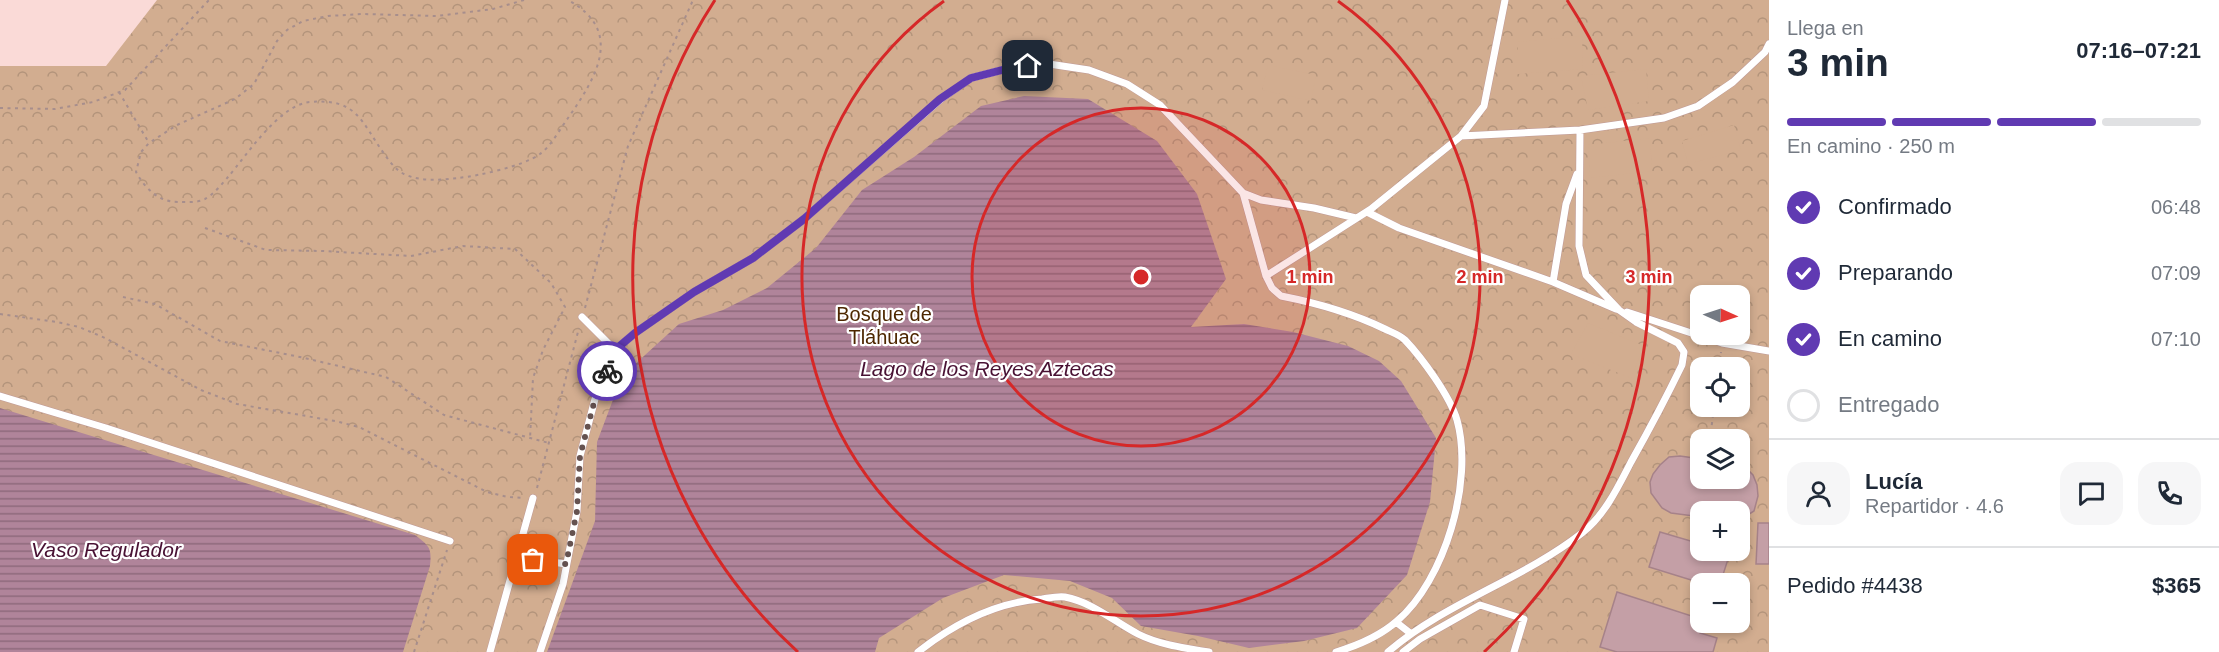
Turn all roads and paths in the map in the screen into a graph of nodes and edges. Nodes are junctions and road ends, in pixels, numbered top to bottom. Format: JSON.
{"nodes":[{"id":1,"x":209,"y":0,"type":"edge"},
{"id":2,"x":524,"y":0,"type":"edge"},
{"id":3,"x":568,"y":0,"type":"edge"},
{"id":4,"x":693,"y":0,"type":"edge"},
{"id":5,"x":1505,"y":0,"type":"edge"},
{"id":6,"x":1769,"y":44,"type":"edge"},
{"id":7,"x":1767,"y":51,"type":"edge"},
{"id":8,"x":119,"y":92,"type":"junction"},
{"id":9,"x":0,"y":108,"type":"edge"},
{"id":10,"x":1580,"y":130,"type":"junction"},
{"id":11,"x":1461,"y":136,"type":"junction"},
{"id":12,"x":149,"y":143,"type":"junction"},
{"id":13,"x":1579,"y":168,"type":"junction"},
{"id":14,"x":1243,"y":193,"type":"junction"},
{"id":15,"x":1367,"y":212,"type":"junction"},
{"id":16,"x":1356,"y":218,"type":"junction"},
{"id":17,"x":205,"y":228,"type":"dead end"},
{"id":18,"x":1266,"y":276,"type":"junction"},
{"id":19,"x":1553,"y":282,"type":"junction"},
{"id":20,"x":123,"y":297,"type":"dead end"},
{"id":21,"x":1619,"y":310,"type":"junction"},
{"id":22,"x":0,"y":315,"type":"edge"},
{"id":23,"x":582,"y":317,"type":"junction"},
{"id":24,"x":1690,"y":333,"type":"edge"},
{"id":25,"x":1734,"y":345,"type":"edge"},
{"id":26,"x":615,"y":350,"type":"junction"},
{"id":27,"x":1769,"y":351,"type":"edge"},
{"id":28,"x":0,"y":396,"type":"edge"},
{"id":29,"x":530,"y":439,"type":"junction"},
{"id":30,"x":549,"y":443,"type":"junction"},
{"id":31,"x":533,"y":498,"type":"junction"},
{"id":32,"x":450,"y":541,"type":"joint"},
{"id":33,"x":517,"y":557,"type":"junction"},
{"id":34,"x":566,"y":564,"type":"junction"},
{"id":35,"x":1396,"y":622,"type":"junction"},
{"id":36,"x":1410,"y":633,"type":"junction"},
{"id":37,"x":414,"y":652,"type":"edge"},
{"id":38,"x":490,"y":652,"type":"edge"},
{"id":39,"x":540,"y":652,"type":"edge"},
{"id":40,"x":918,"y":652,"type":"edge"},
{"id":41,"x":1209,"y":652,"type":"edge"},
{"id":42,"x":1336,"y":652,"type":"edge"},
{"id":43,"x":1388,"y":652,"type":"edge"},
{"id":44,"x":1403,"y":652,"type":"edge"},
{"id":45,"x":1514,"y":652,"type":"edge"}],
"edges":[{"from":1,"to":8,"type":"path"},
{"from":2,"to":12,"type":"path"},
{"from":3,"to":12,"type":"path"},
{"from":4,"to":23,"type":"path"},
{"from":5,"to":11,"type":"lane"},
{"from":6,"to":7,"type":"lane"},
{"from":7,"to":10,"type":"lane"},
{"from":8,"to":9,"type":"path"},
{"from":8,"to":12,"type":"path"},
{"from":10,"to":11,"type":"lane"},
{"from":10,"to":13,"type":"lane"},
{"from":11,"to":15,"type":"lane"},
{"from":13,"to":19,"type":"lane"},
{"from":13,"to":21,"type":"lane"},
{"from":14,"to":16,"type":"lane"},
{"from":14,"to":18,"type":"lane"},
{"from":14,"to":26,"type":"lane"},
{"from":15,"to":16,"type":"lane"},
{"from":15,"to":19,"type":"lane"},
{"from":16,"to":18,"type":"lane"},
{"from":17,"to":29,"type":"path"},
{"from":18,"to":35,"type":"lane"},
{"from":19,"to":21,"type":"lane"},
{"from":20,"to":29,"type":"path"},
{"from":21,"to":24,"type":"lane"},
{"from":21,"to":36,"type":"lane"},
{"from":22,"to":31,"type":"path"},
{"from":23,"to":26,"type":"lane"},
{"from":23,"to":30,"type":"path"},
{"from":25,"to":27,"type":"lane"},
{"from":26,"to":34,"type":"lane"},
{"from":28,"to":32,"type":"lane"},
{"from":29,"to":30,"type":"path"},
{"from":30,"to":31,"type":"path"},
{"from":31,"to":33,"type":"lane"},
{"from":32,"to":37,"type":"path"},
{"from":33,"to":34,"type":"lane"},
{"from":33,"to":38,"type":"lane"},
{"from":34,"to":39,"type":"lane"},
{"from":35,"to":36,"type":"lane"},
{"from":35,"to":42,"type":"lane"},
{"from":36,"to":43,"type":"lane"},
{"from":40,"to":41,"type":"lane"},
{"from":44,"to":45,"type":"lane"}]}
